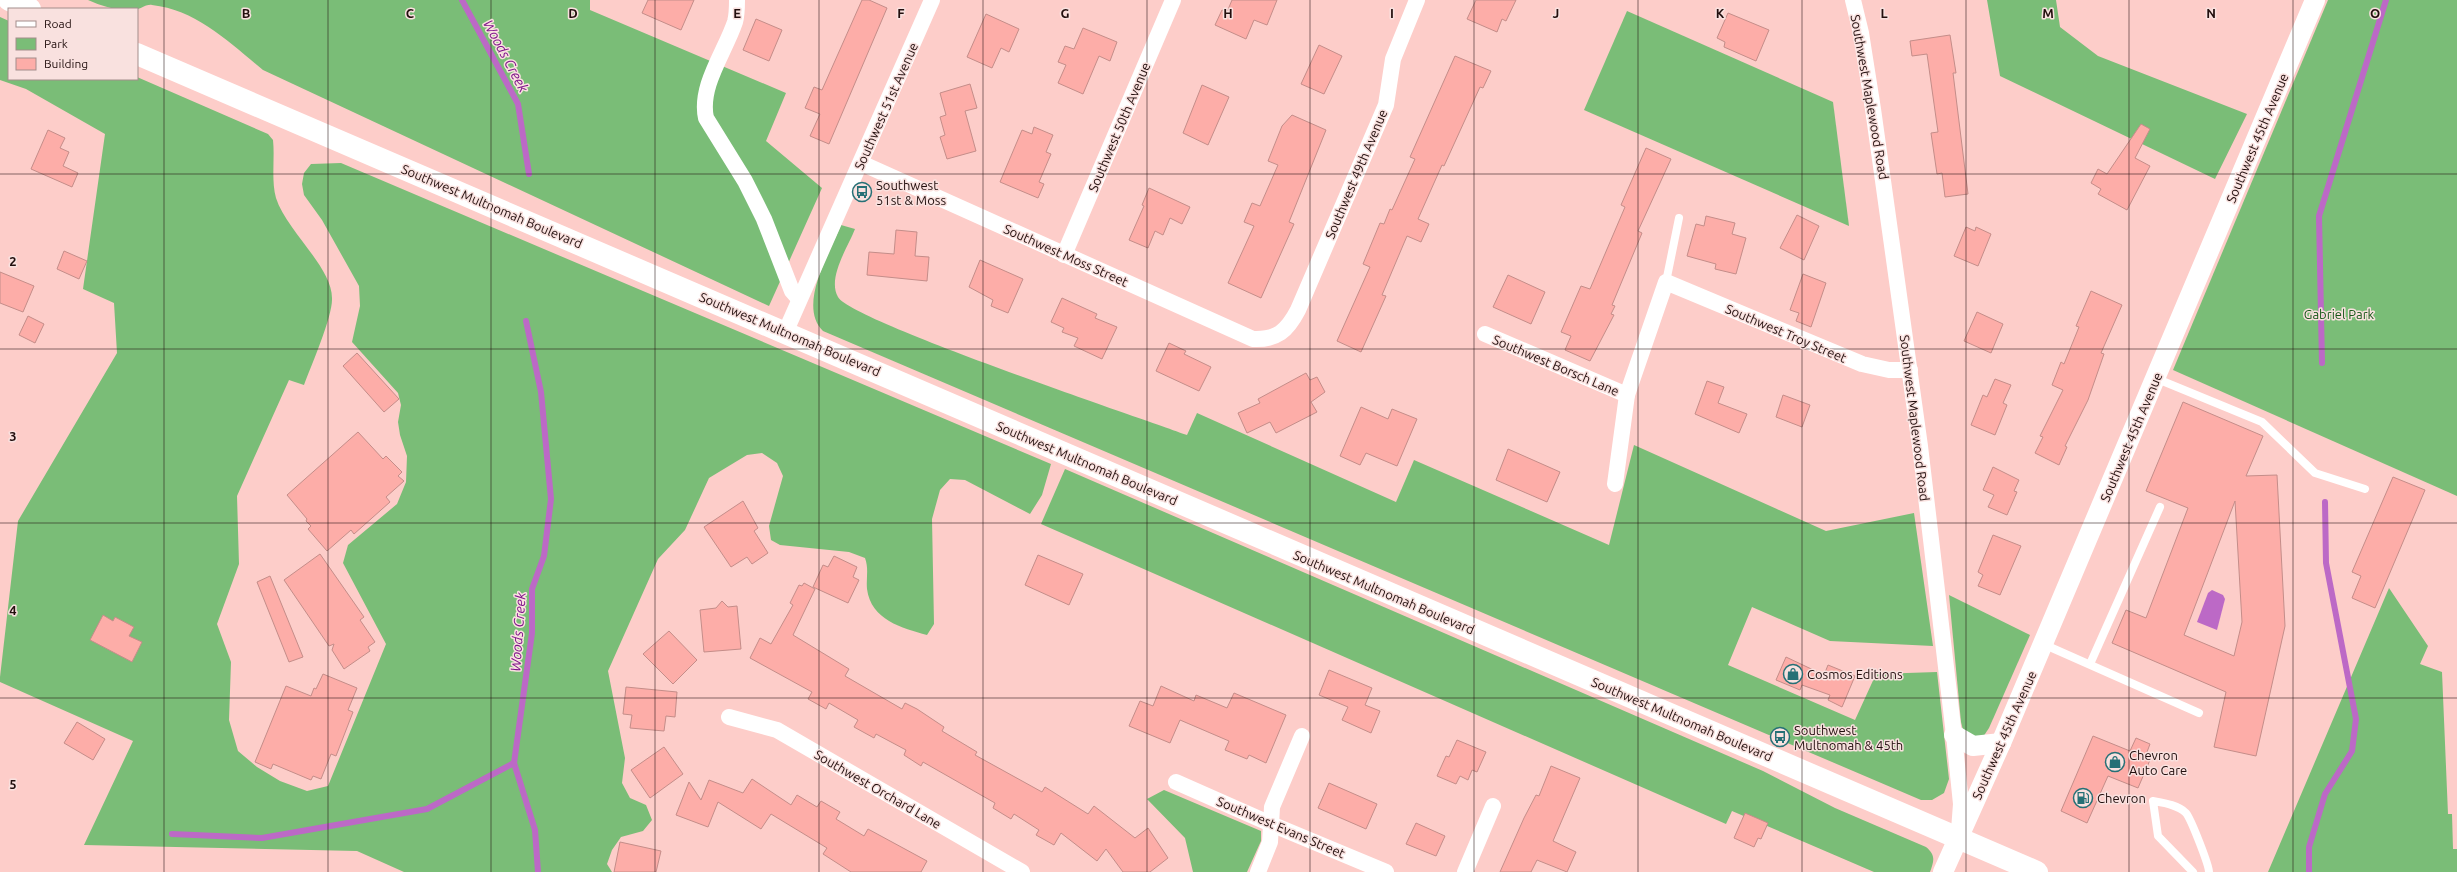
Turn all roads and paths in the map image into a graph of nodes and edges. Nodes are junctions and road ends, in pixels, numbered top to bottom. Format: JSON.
{"nodes":[{"id":1,"x":9,"y":0,"type":"edge"},
{"id":2,"x":737,"y":0,"type":"edge"},
{"id":3,"x":932,"y":0,"type":"edge"},
{"id":4,"x":1173,"y":0,"type":"edge"},
{"id":5,"x":1417,"y":0,"type":"edge"},
{"id":6,"x":1853,"y":0,"type":"edge"},
{"id":7,"x":2315,"y":0,"type":"edge"},
{"id":8,"x":28,"y":8,"type":"edge"},
{"id":9,"x":138,"y":54,"type":"edge"},
{"id":10,"x":861,"y":163,"type":"junction"},
{"id":11,"x":1679,"y":218,"type":"dead end"},
{"id":12,"x":1064,"y":255,"type":"junction"},
{"id":13,"x":1666,"y":282,"type":"junction"},
{"id":14,"x":799,"y":299,"type":"junction"},
{"id":15,"x":785,"y":333,"type":"junction"},
{"id":16,"x":1485,"y":334,"type":"dead end"},
{"id":17,"x":1272,"y":338,"type":"joint"},
{"id":18,"x":1910,"y":370,"type":"junction"},
{"id":19,"x":2156,"y":378,"type":"junction"},
{"id":20,"x":1627,"y":395,"type":"junction"},
{"id":21,"x":1615,"y":484,"type":"dead end"},
{"id":22,"x":2365,"y":489,"type":"dead end"},
{"id":23,"x":2160,"y":507,"type":"dead end"},
{"id":24,"x":2043,"y":644,"type":"junction"},
{"id":25,"x":2090,"y":664,"type":"junction"},
{"id":26,"x":2199,"y":713,"type":"dead end"},
{"id":27,"x":729,"y":717,"type":"dead end"},
{"id":28,"x":1954,"y":735,"type":"junction"},
{"id":29,"x":1302,"y":736,"type":"dead end"},
{"id":30,"x":2001,"y":743,"type":"junction"},
{"id":31,"x":1176,"y":782,"type":"dead end"},
{"id":32,"x":1493,"y":806,"type":"dead end"},
{"id":33,"x":1271,"y":824,"type":"junction"},
{"id":34,"x":1958,"y":838,"type":"junction"},
{"id":35,"x":1022,"y":872,"type":"edge"},
{"id":36,"x":1258,"y":872,"type":"edge"},
{"id":37,"x":1386,"y":872,"type":"edge"},
{"id":38,"x":1465,"y":872,"type":"edge"},
{"id":39,"x":1943,"y":872,"type":"edge"},
{"id":40,"x":2037,"y":872,"type":"edge"},
{"id":41,"x":2193,"y":872,"type":"edge"},
{"id":42,"x":2209,"y":872,"type":"edge"}],
"edges":[{"from":1,"to":8,"type":"main road"},
{"from":2,"to":14,"type":"street"},
{"from":3,"to":10,"type":"street","name":"Southwest 51st Avenue"},
{"from":4,"to":12,"type":"street","name":"Southwest 50th Avenue"},
{"from":5,"to":17,"type":"street","name":"Southwest 49th Avenue"},
{"from":6,"to":18,"type":"street","name":"Southwest Maplewood Road"},
{"from":7,"to":19,"type":"street","name":"Southwest 45th Avenue"},
{"from":9,"to":15,"type":"main road","name":"Southwest Multnomah Boulevard"},
{"from":10,"to":12,"type":"street","name":"Southwest Moss Street"},
{"from":10,"to":14,"type":"street","name":"Southwest 51st Avenue"},
{"from":11,"to":13,"type":"lane"},
{"from":12,"to":17,"type":"street","name":"Southwest Moss Street"},
{"from":13,"to":18,"type":"street","name":"Southwest Troy Street"},
{"from":13,"to":20,"type":"street"},
{"from":14,"to":15,"type":"street","name":"Southwest 51st Avenue"},
{"from":15,"to":34,"type":"main road","name":"Southwest Multnomah Boulevard"},
{"from":16,"to":20,"type":"street","name":"Southwest Borsch Lane"},
{"from":18,"to":28,"type":"street","name":"Southwest Maplewood Road"},
{"from":19,"to":22,"type":"lane"},
{"from":19,"to":24,"type":"street","name":"Southwest 45th Avenue"},
{"from":20,"to":21,"type":"street"},
{"from":23,"to":25,"type":"lane"},
{"from":24,"to":25,"type":"lane"},
{"from":24,"to":30,"type":"street","name":"Southwest 45th Avenue"},
{"from":25,"to":26,"type":"lane"},
{"from":27,"to":35,"type":"street","name":"Southwest Orchard Lane"},
{"from":28,"to":30,"type":"street"},
{"from":28,"to":34,"type":"street","name":"Southwest Maplewood Road"},
{"from":29,"to":33,"type":"street"},
{"from":30,"to":34,"type":"street","name":"Southwest 45th Avenue"},
{"from":31,"to":33,"type":"street","name":"Southwest Evans Street"},
{"from":32,"to":38,"type":"street"},
{"from":33,"to":36,"type":"street"},
{"from":33,"to":37,"type":"street","name":"Southwest Evans Street"},
{"from":34,"to":39,"type":"street","name":"Southwest 45th Avenue"},
{"from":34,"to":40,"type":"main road","name":"Southwest Multnomah Boulevard"},
{"from":41,"to":42,"type":"lane"}]}
